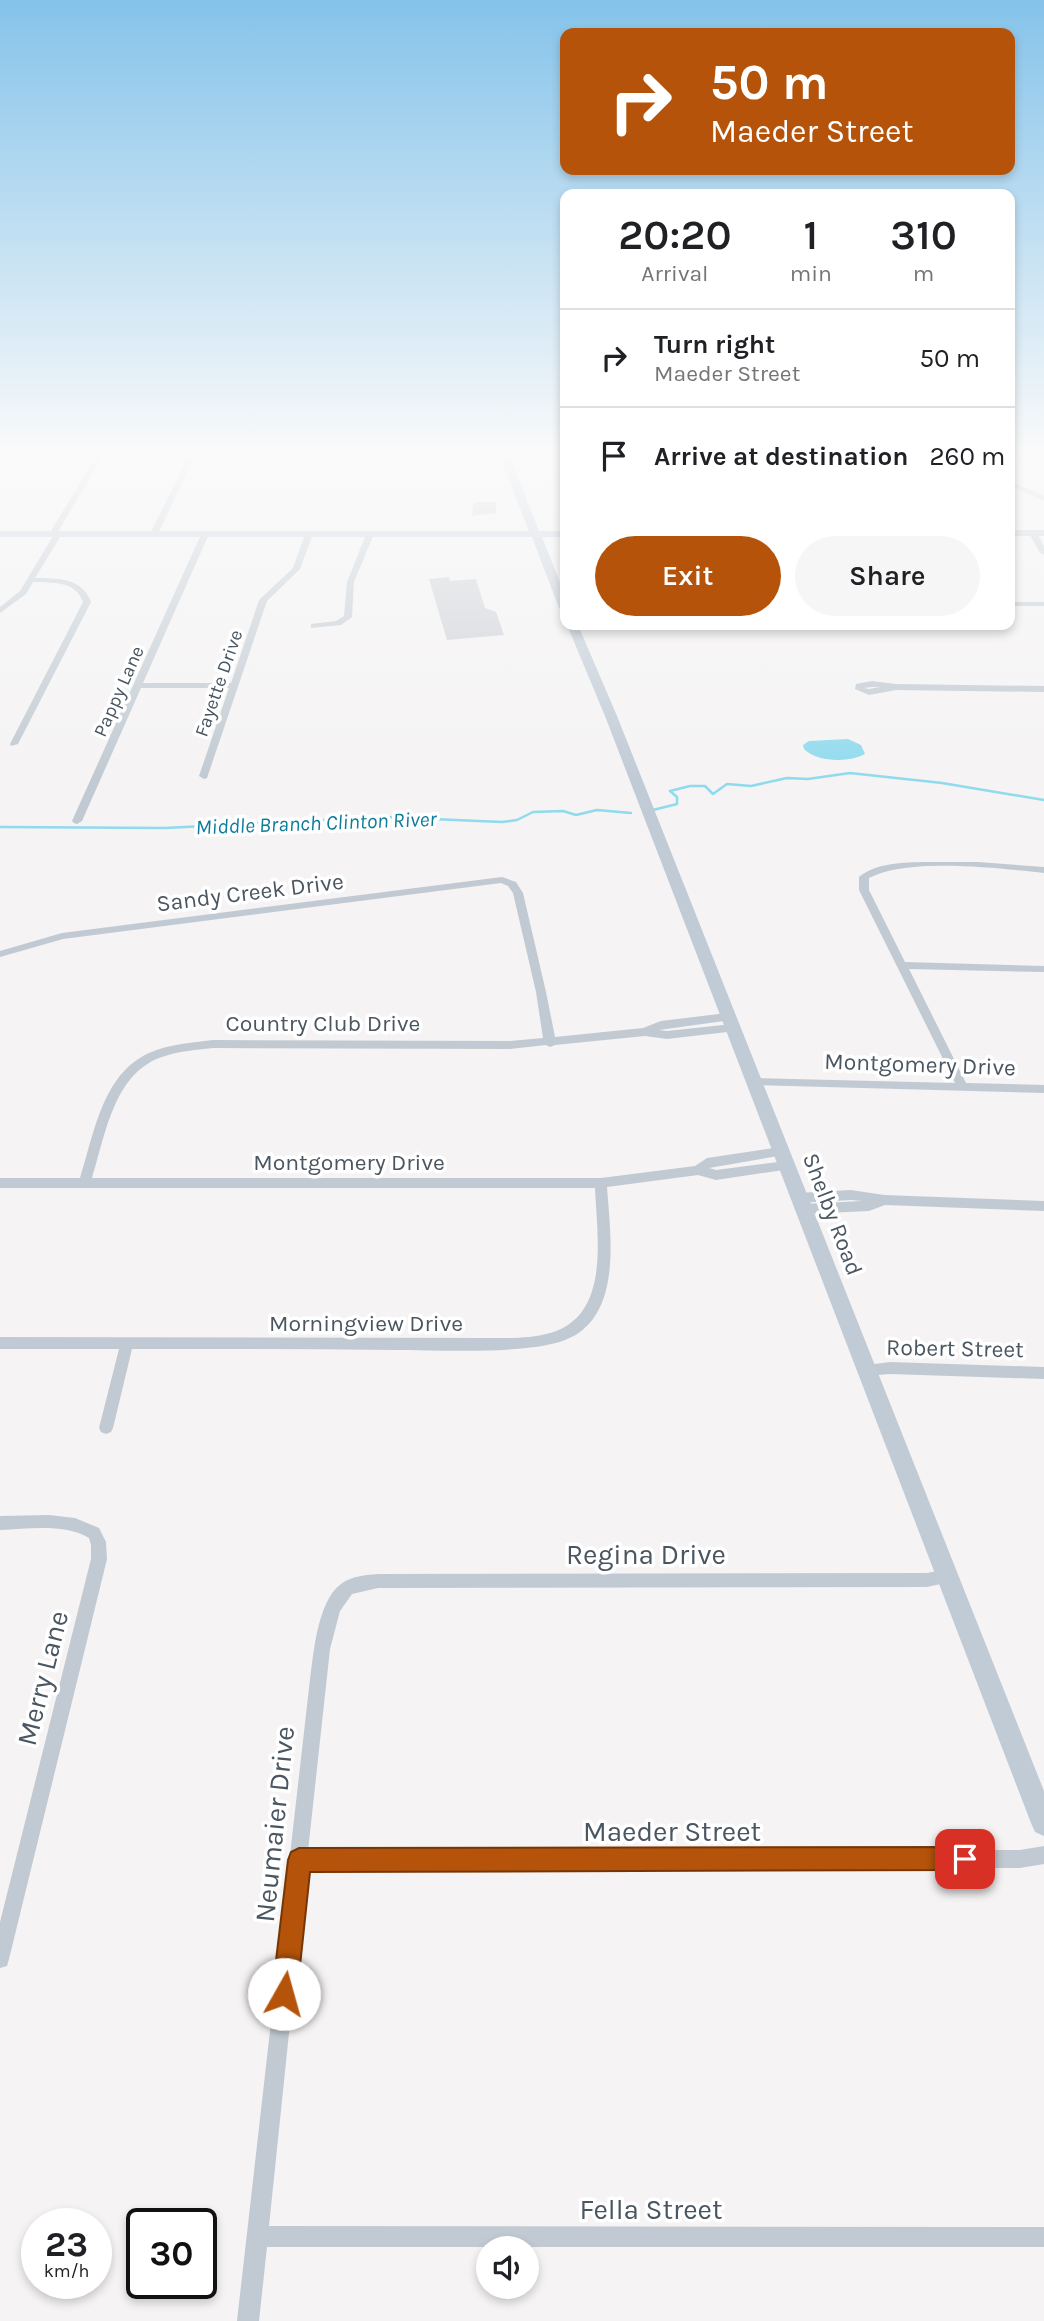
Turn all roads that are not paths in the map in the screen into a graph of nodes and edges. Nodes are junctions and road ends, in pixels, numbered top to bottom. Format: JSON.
{"nodes":[{"id":1,"x":40,"y":563,"type":"edge"},
{"id":2,"x":192,"y":563,"type":"edge"},
{"id":3,"x":298,"y":563,"type":"edge"},
{"id":4,"x":358,"y":563,"type":"edge"},
{"id":5,"x":547,"y":563,"type":"edge"},
{"id":6,"x":32,"y":580,"type":"junction"},
{"id":7,"x":560,"y":595,"type":"edge"},
{"id":8,"x":1015,"y":604,"type":"edge"},
{"id":9,"x":1044,"y":604,"type":"edge"},
{"id":10,"x":0,"y":611,"type":"edge"},
{"id":11,"x":314,"y":626,"type":"dead end"},
{"id":12,"x":574,"y":630,"type":"edge"},
{"id":13,"x":138,"y":685,"type":"junction"},
{"id":14,"x":234,"y":686,"type":"junction"},
{"id":15,"x":896,"y":687,"type":"dead end"},
{"id":16,"x":1044,"y":689,"type":"edge"},
{"id":17,"x":14,"y":744,"type":"dead end"},
{"id":18,"x":204,"y":776,"type":"dead end"},
{"id":19,"x":77,"y":821,"type":"dead end"},
{"id":20,"x":1044,"y":870,"type":"edge"},
{"id":21,"x":864,"y":877,"type":"joint"},
{"id":22,"x":0,"y":954,"type":"edge"},
{"id":23,"x":903,"y":965,"type":"junction"},
{"id":24,"x":1044,"y":969,"type":"edge"},
{"id":25,"x":729,"y":1022,"type":"junction"},
{"id":26,"x":550,"y":1043,"type":"junction"},
{"id":27,"x":754,"y":1082,"type":"junction"},
{"id":28,"x":962,"y":1086,"type":"junction"},
{"id":29,"x":1044,"y":1089,"type":"edge"},
{"id":30,"x":783,"y":1159,"type":"junction"},
{"id":31,"x":85,"y":1182,"type":"junction"},
{"id":32,"x":0,"y":1183,"type":"edge"},
{"id":33,"x":601,"y":1183,"type":"junction"},
{"id":34,"x":800,"y":1203,"type":"junction"},
{"id":35,"x":1044,"y":1206,"type":"edge"},
{"id":36,"x":0,"y":1343,"type":"edge"},
{"id":37,"x":127,"y":1343,"type":"junction"},
{"id":38,"x":865,"y":1370,"type":"junction"},
{"id":39,"x":1044,"y":1373,"type":"edge"},
{"id":40,"x":106,"y":1428,"type":"dead end"},
{"id":41,"x":0,"y":1523,"type":"edge"},
{"id":42,"x":948,"y":1576,"type":"junction"},
{"id":43,"x":346,"y":1589,"type":"joint"},
{"id":44,"x":1036,"y":1780,"type":"edge"},
{"id":45,"x":1042,"y":1810,"type":"edge"},
{"id":46,"x":1044,"y":1855,"type":"edge"},
{"id":47,"x":299,"y":1860,"type":"junction"},
{"id":48,"x":0,"y":1959,"type":"edge"},
{"id":49,"x":257,"y":2236,"type":"junction"},
{"id":50,"x":1044,"y":2237,"type":"edge"},
{"id":51,"x":248,"y":2321,"type":"edge"}],
"edges":[{"from":1,"to":6,"type":"street"},
{"from":2,"to":13,"type":"street","name":"Pappy Lane"},
{"from":3,"to":14,"type":"street","name":"Fayette Drive"},
{"from":4,"to":11,"type":"street"},
{"from":5,"to":7,"type":"street"},
{"from":6,"to":10,"type":"street"},
{"from":6,"to":17,"type":"street"},
{"from":8,"to":9,"type":"street"},
{"from":12,"to":25,"type":"street","name":"Shelby Road"},
{"from":13,"to":14,"type":"street"},
{"from":13,"to":19,"type":"street","name":"Pappy Lane"},
{"from":14,"to":18,"type":"street","name":"Fayette Drive"},
{"from":15,"to":16,"type":"street"},
{"from":20,"to":21,"type":"street"},
{"from":21,"to":23,"type":"street"},
{"from":22,"to":26,"type":"street","name":"Sandy Creek Drive"},
{"from":23,"to":24,"type":"street"},
{"from":23,"to":28,"type":"street"},
{"from":25,"to":26,"type":"street","name":"Country Club Drive"},
{"from":25,"to":27,"type":"street","name":"Shelby Road"},
{"from":26,"to":31,"type":"street","name":"Country Club Drive"},
{"from":27,"to":28,"type":"street","name":"Montgomery Drive"},
{"from":27,"to":30,"type":"street","name":"Shelby Road"},
{"from":28,"to":29,"type":"street","name":"Montgomery Drive"},
{"from":30,"to":33,"type":"street","name":"Montgomery Drive"},
{"from":30,"to":34,"type":"street","name":"Shelby Road"},
{"from":31,"to":32,"type":"street","name":"Montgomery Drive"},
{"from":31,"to":33,"type":"street","name":"Montgomery Drive"},
{"from":33,"to":37,"type":"street","name":"Morningview Drive"},
{"from":34,"to":35,"type":"street"},
{"from":34,"to":38,"type":"street","name":"Shelby Road"},
{"from":36,"to":37,"type":"street","name":"Morningview Drive"},
{"from":37,"to":40,"type":"street"},
{"from":38,"to":39,"type":"street","name":"Robert Street"},
{"from":38,"to":42,"type":"street","name":"Shelby Road"},
{"from":41,"to":48,"type":"street","name":"Merry Lane"},
{"from":42,"to":43,"type":"street","name":"Regina Drive"},
{"from":42,"to":44,"type":"street","name":"Shelby Road"},
{"from":43,"to":47,"type":"street","name":"Neumaier Drive"},
{"from":44,"to":45,"type":"street","name":"Shelby Road"},
{"from":46,"to":47,"type":"street","name":"Maeder Street"},
{"from":47,"to":49,"type":"street","name":"Neumaier Drive"},
{"from":49,"to":50,"type":"street","name":"Fella Street"},
{"from":49,"to":51,"type":"street","name":"Neumaier Drive"}]}
